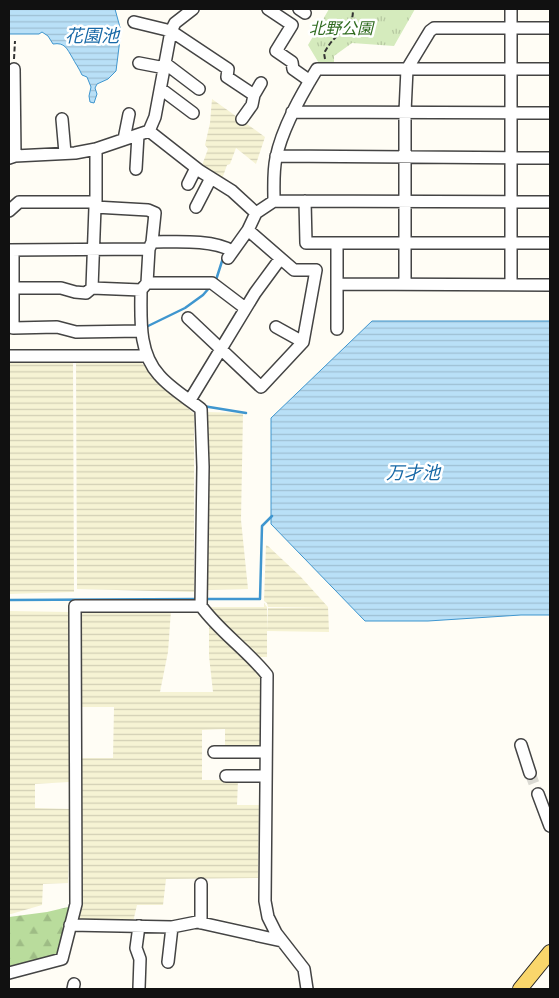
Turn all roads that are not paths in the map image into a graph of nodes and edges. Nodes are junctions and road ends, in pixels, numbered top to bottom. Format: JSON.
{"nodes":[{"id":1,"x":193,"y":9,"type":"edge"},
{"id":2,"x":510,"y":9,"type":"edge"},
{"id":3,"x":265,"y":11,"type":"edge"},
{"id":4,"x":134,"y":22,"type":"dead end"},
{"id":5,"x":510,"y":28,"type":"junction"},
{"id":6,"x":550,"y":28,"type":"edge"},
{"id":7,"x":171,"y":31,"type":"junction"},
{"id":8,"x":139,"y":63,"type":"dead end"},
{"id":9,"x":165,"y":66,"type":"junction"},
{"id":10,"x":510,"y":68,"type":"junction"},
{"id":11,"x":14,"y":69,"type":"road end"},
{"id":12,"x":407,"y":69,"type":"junction"},
{"id":13,"x":550,"y":69,"type":"edge"},
{"id":14,"x":310,"y":81,"type":"junction"},
{"id":15,"x":261,"y":83,"type":"dead end"},
{"id":16,"x":199,"y":89,"type":"dead end"},
{"id":17,"x":161,"y":90,"type":"junction"},
{"id":18,"x":254,"y":95,"type":"junction"},
{"id":19,"x":12,"y":110,"type":"edge"},
{"id":20,"x":292,"y":112,"type":"junction"},
{"id":21,"x":405,"y":112,"type":"junction"},
{"id":22,"x":193,"y":113,"type":"dead end"},
{"id":23,"x":510,"y":113,"type":"junction"},
{"id":24,"x":550,"y":113,"type":"edge"},
{"id":25,"x":129,"y":114,"type":"dead end"},
{"id":26,"x":62,"y":119,"type":"dead end"},
{"id":27,"x":242,"y":119,"type":"dead end"},
{"id":28,"x":143,"y":133,"type":"junction"},
{"id":29,"x":124,"y":139,"type":"junction"},
{"id":30,"x":96,"y":149,"type":"junction"},
{"id":31,"x":65,"y":153,"type":"junction"},
{"id":32,"x":276,"y":156,"type":"junction"},
{"id":33,"x":406,"y":156,"type":"junction"},
{"id":34,"x":12,"y":157,"type":"edge"},
{"id":35,"x":510,"y":157,"type":"junction"},
{"id":36,"x":550,"y":158,"type":"edge"},
{"id":37,"x":196,"y":168,"type":"junction"},
{"id":38,"x":136,"y":169,"type":"dead end"},
{"id":39,"x":210,"y":178,"type":"junction"},
{"id":40,"x":188,"y":184,"type":"dead end"},
{"id":41,"x":274,"y":201,"type":"junction"},
{"id":42,"x":305,"y":201,"type":"junction"},
{"id":43,"x":405,"y":202,"type":"junction"},
{"id":44,"x":510,"y":202,"type":"junction"},
{"id":45,"x":550,"y":202,"type":"edge"},
{"id":46,"x":95,"y":205,"type":"junction"},
{"id":47,"x":196,"y":207,"type":"dead end"},
{"id":48,"x":9,"y":211,"type":"edge"},
{"id":49,"x":256,"y":213,"type":"junction"},
{"id":50,"x":248,"y":230,"type":"junction"},
{"id":51,"x":337,"y":243,"type":"junction"},
{"id":52,"x":405,"y":243,"type":"junction"},
{"id":53,"x":510,"y":243,"type":"junction"},
{"id":54,"x":550,"y":243,"type":"edge"},
{"id":55,"x":151,"y":245,"type":"junction"},
{"id":56,"x":93,"y":249,"type":"junction"},
{"id":57,"x":11,"y":250,"type":"edge"},
{"id":58,"x":280,"y":259,"type":"junction"},
{"id":59,"x":337,"y":284,"type":"junction"},
{"id":60,"x":405,"y":284,"type":"junction"},
{"id":61,"x":510,"y":284,"type":"junction"},
{"id":62,"x":550,"y":285,"type":"edge"},
{"id":63,"x":144,"y":286,"type":"junction"},
{"id":64,"x":14,"y":288,"type":"junction"},
{"id":65,"x":92,"y":288,"type":"junction"},
{"id":66,"x":245,"y":308,"type":"junction"},
{"id":67,"x":188,"y":318,"type":"dead end"},
{"id":68,"x":276,"y":326,"type":"dead end"},
{"id":69,"x":11,"y":328,"type":"edge"},
{"id":70,"x":337,"y":329,"type":"dead end"},
{"id":71,"x":141,"y":331,"type":"junction"},
{"id":72,"x":303,"y":342,"type":"junction"},
{"id":73,"x":220,"y":349,"type":"junction"},
{"id":74,"x":9,"y":356,"type":"edge"},
{"id":75,"x":147,"y":356,"type":"junction"},
{"id":76,"x":190,"y":400,"type":"junction"},
{"id":77,"x":201,"y":606,"type":"junction"},
{"id":78,"x":521,"y":745,"type":"dead end"},
{"id":79,"x":214,"y":752,"type":"dead end"},
{"id":80,"x":266,"y":752,"type":"junction"},
{"id":81,"x":530,"y":773,"type":"tunnel mouth"},
{"id":82,"x":226,"y":776,"type":"dead end"},
{"id":83,"x":266,"y":776,"type":"junction"},
{"id":84,"x":538,"y":794,"type":"tunnel mouth"},
{"id":85,"x":550,"y":826,"type":"edge"},
{"id":86,"x":201,"y":884,"type":"dead end"},
{"id":87,"x":200,"y":923,"type":"junction"},
{"id":88,"x":70,"y":925,"type":"junction"},
{"id":89,"x":139,"y":926,"type":"junction"},
{"id":90,"x":172,"y":928,"type":"junction"},
{"id":91,"x":282,"y":941,"type":"junction"},
{"id":92,"x":550,"y":952,"type":"edge"},
{"id":93,"x":168,"y":962,"type":"dead end"},
{"id":94,"x":9,"y":973,"type":"edge"},
{"id":95,"x":139,"y":988,"type":"dead end"},
{"id":96,"x":307,"y":989,"type":"edge"},
{"id":97,"x":520,"y":989,"type":"edge"}],
"edges":[{"from":1,"to":7,"type":"street"},
{"from":2,"to":5,"type":"street"},
{"from":3,"to":14,"type":"street"},
{"from":4,"to":7,"type":"street"},
{"from":5,"to":6,"type":"street"},
{"from":5,"to":10,"type":"street"},
{"from":5,"to":12,"type":"street"},
{"from":7,"to":9,"type":"street"},
{"from":7,"to":18,"type":"street"},
{"from":8,"to":9,"type":"street"},
{"from":9,"to":16,"type":"street"},
{"from":9,"to":17,"type":"street"},
{"from":10,"to":12,"type":"street"},
{"from":10,"to":13,"type":"street"},
{"from":10,"to":23,"type":"street"},
{"from":11,"to":19,"type":"street"},
{"from":12,"to":14,"type":"street"},
{"from":12,"to":21,"type":"street"},
{"from":14,"to":20,"type":"street"},
{"from":15,"to":18,"type":"street"},
{"from":17,"to":22,"type":"street"},
{"from":17,"to":28,"type":"street"},
{"from":18,"to":27,"type":"street"},
{"from":19,"to":34,"type":"street"},
{"from":20,"to":21,"type":"street"},
{"from":20,"to":32,"type":"street"},
{"from":21,"to":23,"type":"street"},
{"from":21,"to":33,"type":"street"},
{"from":23,"to":24,"type":"street"},
{"from":23,"to":35,"type":"street"},
{"from":25,"to":29,"type":"street"},
{"from":26,"to":31,"type":"street"},
{"from":28,"to":29,"type":"street"},
{"from":28,"to":37,"type":"street"},
{"from":28,"to":38,"type":"street"},
{"from":29,"to":30,"type":"street"},
{"from":30,"to":31,"type":"street"},
{"from":30,"to":46,"type":"street"},
{"from":31,"to":34,"type":"street"},
{"from":32,"to":33,"type":"street"},
{"from":32,"to":41,"type":"street"},
{"from":33,"to":35,"type":"street"},
{"from":33,"to":43,"type":"street"},
{"from":35,"to":36,"type":"street"},
{"from":35,"to":44,"type":"street"},
{"from":37,"to":39,"type":"street"},
{"from":37,"to":40,"type":"street"},
{"from":39,"to":47,"type":"street"},
{"from":39,"to":49,"type":"street"},
{"from":41,"to":42,"type":"street"},
{"from":41,"to":49,"type":"street"},
{"from":42,"to":43,"type":"street"},
{"from":42,"to":51,"type":"street"},
{"from":43,"to":44,"type":"street"},
{"from":43,"to":52,"type":"street"},
{"from":44,"to":45,"type":"street"},
{"from":44,"to":53,"type":"street"},
{"from":46,"to":48,"type":"street"},
{"from":46,"to":55,"type":"street"},
{"from":46,"to":56,"type":"street"},
{"from":49,"to":50,"type":"street"},
{"from":50,"to":55,"type":"street"},
{"from":50,"to":58,"type":"street"},
{"from":51,"to":52,"type":"street"},
{"from":51,"to":59,"type":"street"},
{"from":52,"to":53,"type":"street"},
{"from":52,"to":60,"type":"street"},
{"from":53,"to":54,"type":"street"},
{"from":53,"to":61,"type":"street"},
{"from":55,"to":56,"type":"street"},
{"from":55,"to":63,"type":"street"},
{"from":56,"to":57,"type":"street"},
{"from":56,"to":65,"type":"street"},
{"from":57,"to":64,"type":"street"},
{"from":58,"to":66,"type":"street"},
{"from":58,"to":72,"type":"street"},
{"from":59,"to":60,"type":"street"},
{"from":59,"to":70,"type":"street"},
{"from":60,"to":61,"type":"street"},
{"from":61,"to":62,"type":"street"},
{"from":63,"to":65,"type":"street"},
{"from":63,"to":66,"type":"street"},
{"from":63,"to":71,"type":"street"},
{"from":64,"to":65,"type":"street"},
{"from":64,"to":69,"type":"street"},
{"from":66,"to":73,"type":"street"},
{"from":67,"to":73,"type":"street"},
{"from":68,"to":72,"type":"street"},
{"from":69,"to":71,"type":"street"},
{"from":71,"to":75,"type":"street"},
{"from":72,"to":73,"type":"street"},
{"from":73,"to":76,"type":"street"},
{"from":74,"to":75,"type":"street"},
{"from":75,"to":76,"type":"street"},
{"from":76,"to":77,"type":"street"},
{"from":77,"to":80,"type":"street"},
{"from":77,"to":88,"type":"street"},
{"from":78,"to":81,"type":"street"},
{"from":79,"to":80,"type":"street"},
{"from":80,"to":83,"type":"street"},
{"from":82,"to":83,"type":"street"},
{"from":83,"to":91,"type":"street"},
{"from":84,"to":85,"type":"street"},
{"from":86,"to":87,"type":"street"},
{"from":87,"to":90,"type":"street"},
{"from":87,"to":91,"type":"street"},
{"from":88,"to":89,"type":"street"},
{"from":88,"to":94,"type":"street"},
{"from":89,"to":90,"type":"street"},
{"from":89,"to":95,"type":"street"},
{"from":90,"to":93,"type":"street"},
{"from":91,"to":96,"type":"street"},
{"from":92,"to":97,"type":"main road"}]}
